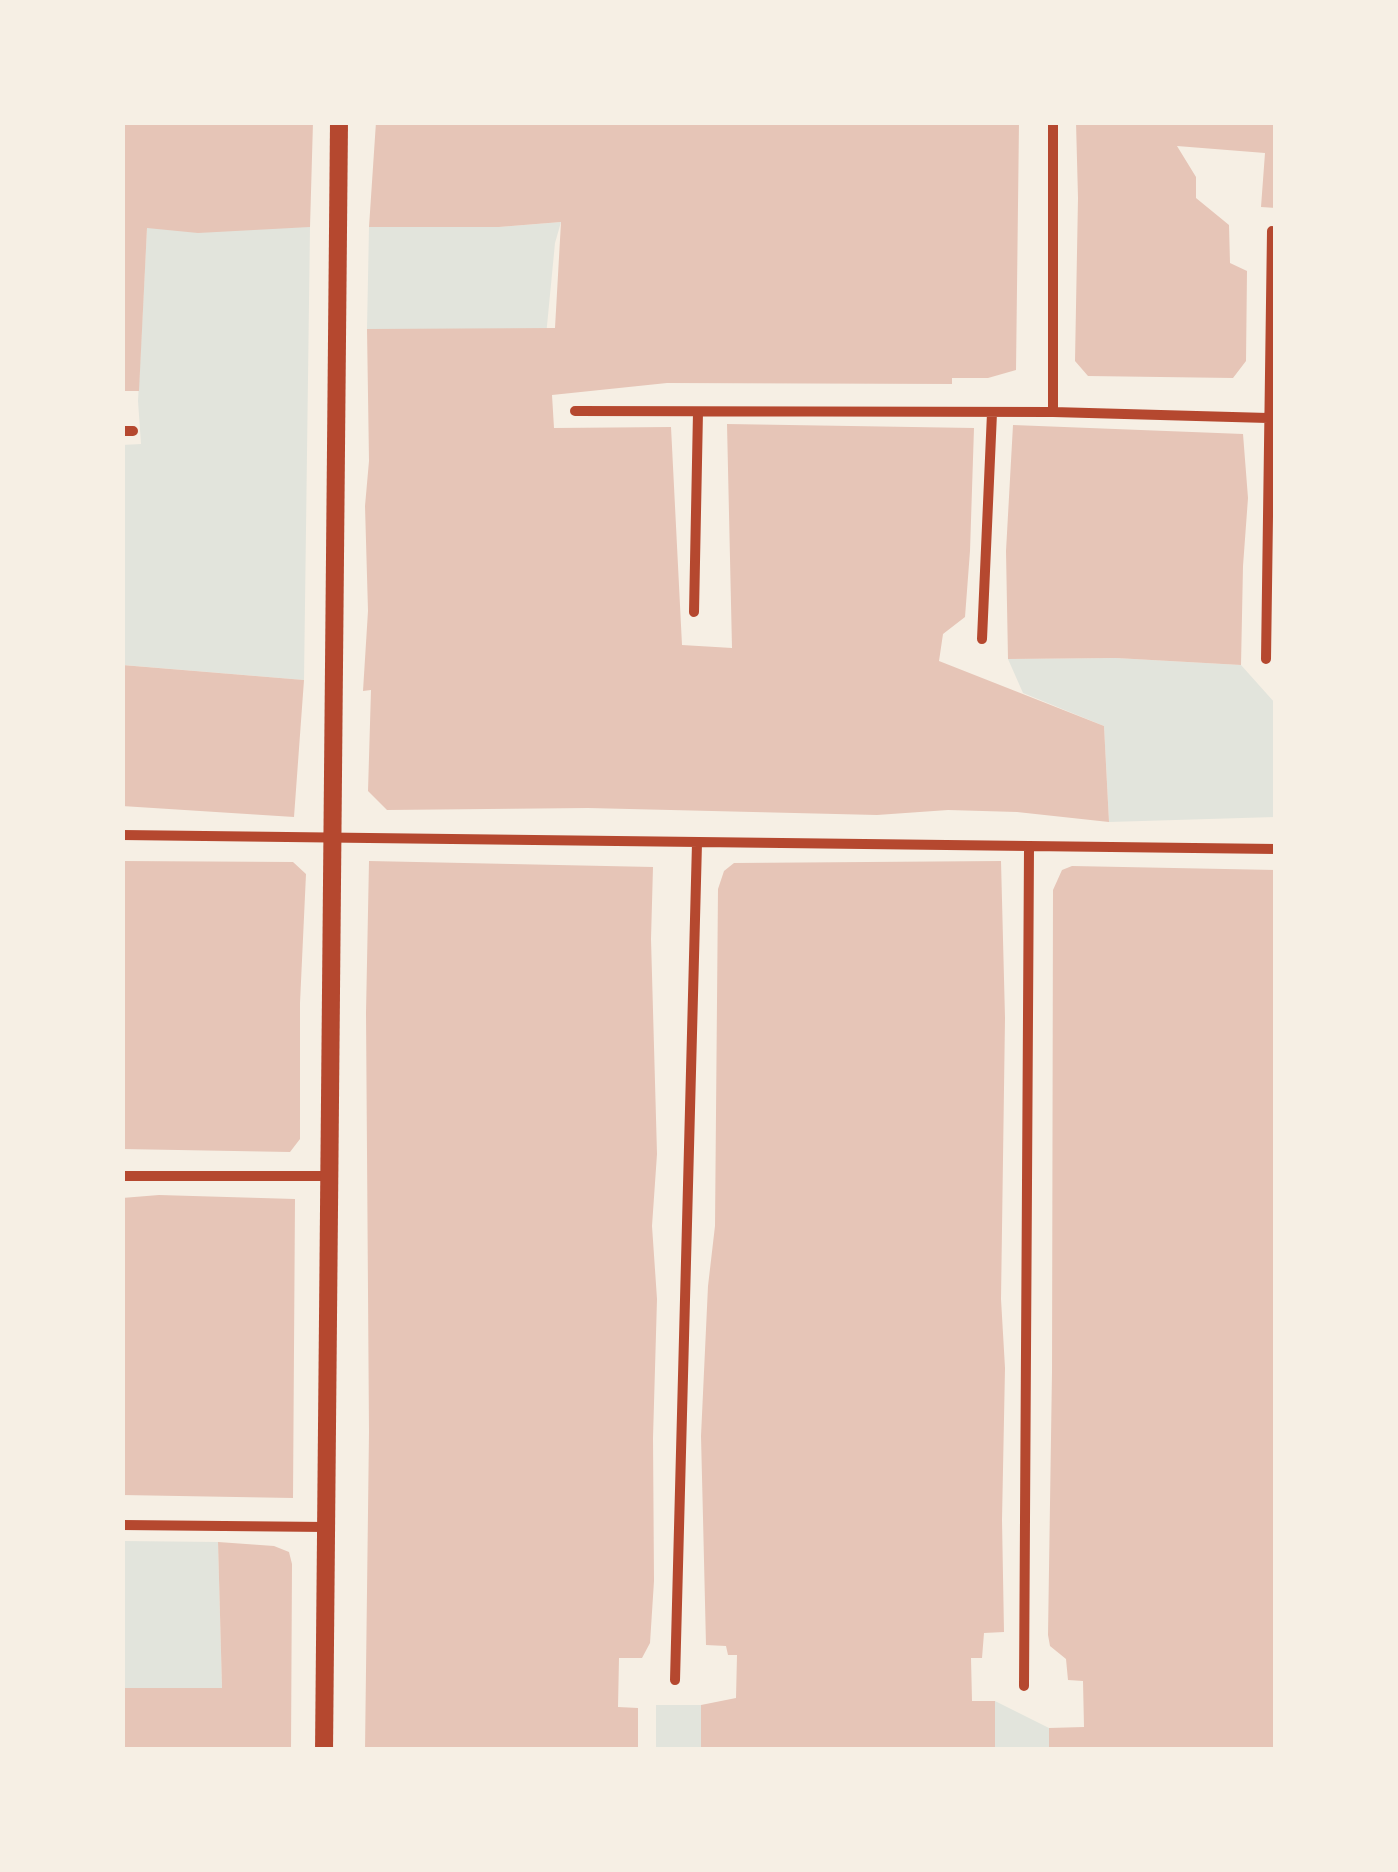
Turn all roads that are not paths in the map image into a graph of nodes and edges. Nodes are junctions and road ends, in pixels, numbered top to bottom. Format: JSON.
{"nodes":[{"id":1,"x":340,"y":122,"type":"edge"},
{"id":2,"x":1053,"y":122,"type":"edge"},
{"id":3,"x":1272,"y":231,"type":"dead end"},
{"id":4,"x":575,"y":411,"type":"dead end"},
{"id":5,"x":698,"y":412,"type":"junction"},
{"id":6,"x":1053,"y":412,"type":"junction"},
{"id":7,"x":992,"y":413,"type":"junction"},
{"id":8,"x":1268,"y":418,"type":"junction"},
{"id":9,"x":694,"y":612,"type":"dead end"},
{"id":10,"x":982,"y":639,"type":"dead end"},
{"id":11,"x":1266,"y":659,"type":"dead end"},
{"id":12,"x":122,"y":836,"type":"edge"},
{"id":13,"x":335,"y":838,"type":"junction"},
{"id":14,"x":697,"y":843,"type":"junction"},
{"id":15,"x":1028,"y":848,"type":"junction"},
{"id":16,"x":1276,"y":849,"type":"edge"},
{"id":17,"x":122,"y":1176,"type":"edge"},
{"id":18,"x":330,"y":1176,"type":"junction"},
{"id":19,"x":122,"y":1525,"type":"edge"},
{"id":20,"x":326,"y":1526,"type":"junction"},
{"id":21,"x":675,"y":1680,"type":"dead end"},
{"id":22,"x":1024,"y":1686,"type":"dead end"},
{"id":23,"x":324,"y":1750,"type":"edge"}],
"edges":[{"from":1,"to":13,"type":"street"},
{"from":2,"to":6,"type":"street"},
{"from":3,"to":8,"type":"street"},
{"from":4,"to":5,"type":"street"},
{"from":5,"to":7,"type":"street"},
{"from":5,"to":9,"type":"street"},
{"from":6,"to":7,"type":"street"},
{"from":6,"to":8,"type":"street"},
{"from":7,"to":10,"type":"street"},
{"from":8,"to":11,"type":"street"},
{"from":12,"to":13,"type":"street"},
{"from":13,"to":14,"type":"street"},
{"from":13,"to":18,"type":"street"},
{"from":14,"to":15,"type":"street"},
{"from":14,"to":21,"type":"street"},
{"from":15,"to":16,"type":"street"},
{"from":15,"to":22,"type":"street"},
{"from":17,"to":18,"type":"street"},
{"from":18,"to":20,"type":"street"},
{"from":19,"to":20,"type":"street"},
{"from":20,"to":23,"type":"street"}]}
